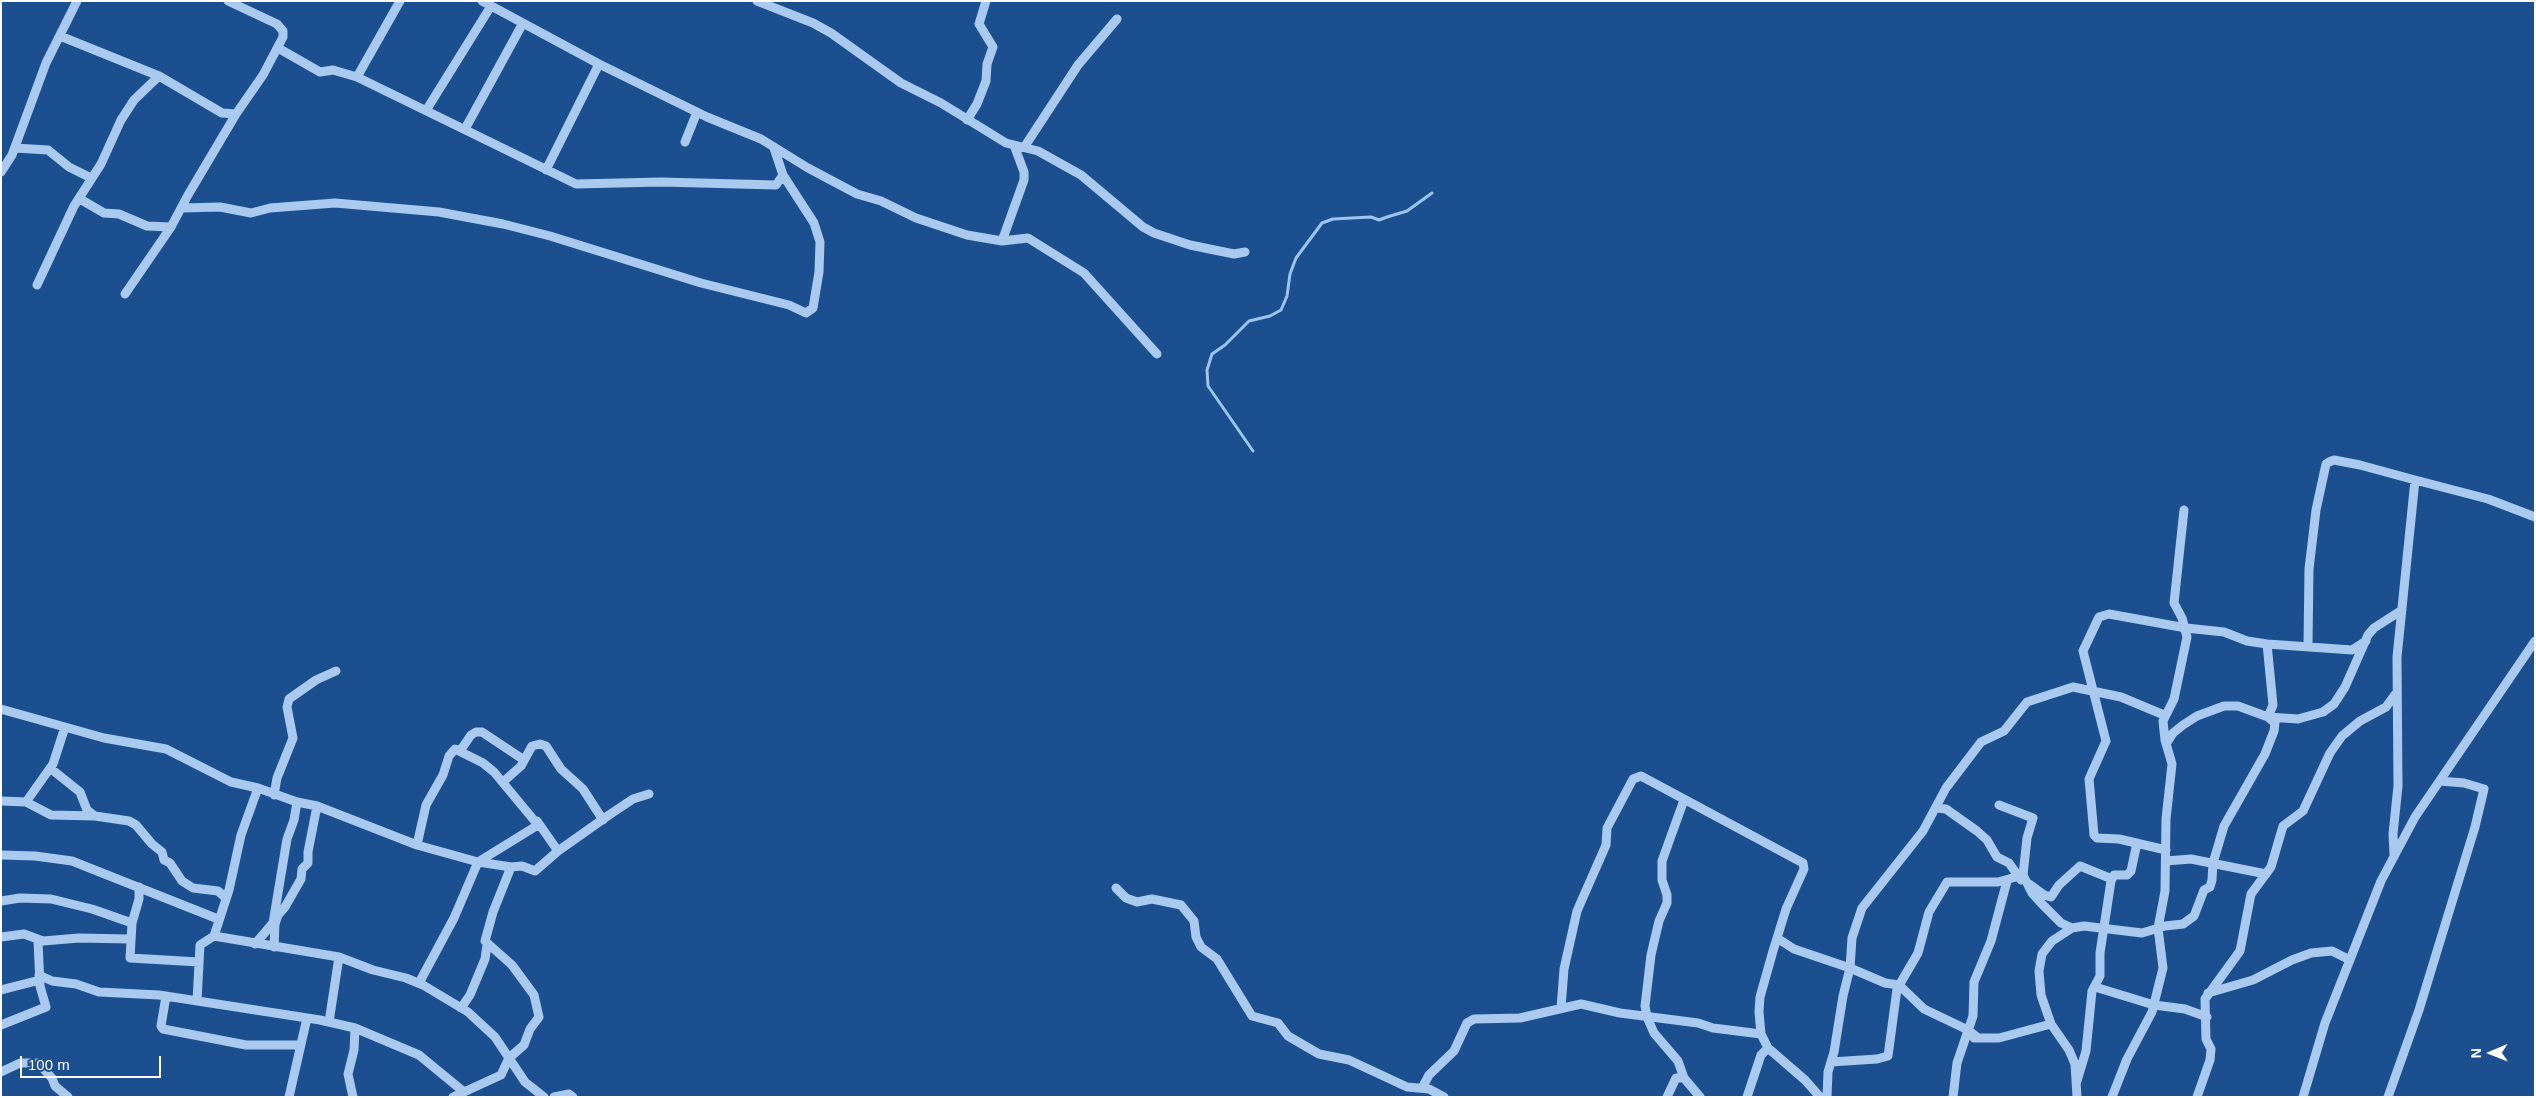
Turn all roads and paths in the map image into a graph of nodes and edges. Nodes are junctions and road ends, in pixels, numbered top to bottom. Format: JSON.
{"nodes":[{"id":1,"x":77,"y":1,"type":"edge"},
{"id":2,"x":228,"y":1,"type":"edge"},
{"id":3,"x":400,"y":1,"type":"edge"},
{"id":4,"x":482,"y":1,"type":"edge"},
{"id":5,"x":757,"y":1,"type":"edge"},
{"id":6,"x":986,"y":1,"type":"edge"},
{"id":7,"x":491,"y":6,"type":"junction"},
{"id":8,"x":1117,"y":19,"type":"dead end"},
{"id":9,"x":523,"y":23,"type":"junction"},
{"id":10,"x":60,"y":36,"type":"junction"},
{"id":11,"x":278,"y":48,"type":"junction"},
{"id":12,"x":599,"y":64,"type":"junction"},
{"id":13,"x":159,"y":76,"type":"junction"},
{"id":14,"x":357,"y":77,"type":"junction"},
{"id":15,"x":427,"y":109,"type":"junction"},
{"id":16,"x":696,"y":112,"type":"junction"},
{"id":17,"x":236,"y":114,"type":"junction"},
{"id":18,"x":967,"y":120,"type":"junction"},
{"id":19,"x":465,"y":129,"type":"junction"},
{"id":20,"x":685,"y":142,"type":"dead end"},
{"id":21,"x":1014,"y":145,"type":"junction"},
{"id":22,"x":1025,"y":146,"type":"junction"},
{"id":23,"x":15,"y":148,"type":"junction"},
{"id":24,"x":774,"y":148,"type":"junction"},
{"id":25,"x":546,"y":170,"type":"junction"},
{"id":26,"x":1,"y":172,"type":"edge"},
{"id":27,"x":783,"y":176,"type":"junction"},
{"id":28,"x":91,"y":178,"type":"junction"},
{"id":29,"x":80,"y":199,"type":"junction"},
{"id":30,"x":182,"y":208,"type":"junction"},
{"id":31,"x":172,"y":227,"type":"junction"},
{"id":32,"x":1002,"y":241,"type":"junction"},
{"id":33,"x":1245,"y":252,"type":"dead end"},
{"id":34,"x":36,"y":285,"type":"dead end"},
{"id":35,"x":125,"y":294,"type":"dead end"},
{"id":36,"x":1157,"y":354,"type":"dead end"},
{"id":37,"x":2416,"y":480,"type":"junction"},
{"id":38,"x":2184,"y":510,"type":"dead end"},
{"id":39,"x":2535,"y":517,"type":"edge"},
{"id":40,"x":2402,"y":610,"type":"junction"},
{"id":41,"x":2186,"y":628,"type":"junction"},
{"id":42,"x":2366,"y":641,"type":"junction"},
{"id":43,"x":2535,"y":641,"type":"edge"},
{"id":44,"x":2267,"y":644,"type":"junction"},
{"id":45,"x":2308,"y":646,"type":"junction"},
{"id":46,"x":336,"y":671,"type":"dead end"},
{"id":47,"x":2092,"y":692,"type":"junction"},
{"id":48,"x":2397,"y":692,"type":"junction"},
{"id":49,"x":1,"y":709,"type":"edge"},
{"id":50,"x":2164,"y":715,"type":"junction"},
{"id":51,"x":2268,"y":717,"type":"junction"},
{"id":52,"x":65,"y":727,"type":"junction"},
{"id":53,"x":2166,"y":744,"type":"junction"},
{"id":54,"x":460,"y":751,"type":"junction"},
{"id":55,"x":524,"y":760,"type":"junction"},
{"id":56,"x":50,"y":768,"type":"junction"},
{"id":57,"x":2440,"y":780,"type":"junction"},
{"id":58,"x":503,"y":782,"type":"junction"},
{"id":59,"x":258,"y":788,"type":"junction"},
{"id":60,"x":649,"y":794,"type":"dead end"},
{"id":61,"x":274,"y":795,"type":"junction"},
{"id":62,"x":1684,"y":800,"type":"junction"},
{"id":63,"x":1,"y":801,"type":"edge"},
{"id":64,"x":26,"y":802,"type":"junction"},
{"id":65,"x":297,"y":802,"type":"junction"},
{"id":66,"x":1999,"y":805,"type":"dead end"},
{"id":67,"x":317,"y":806,"type":"junction"},
{"id":68,"x":1936,"y":808,"type":"junction"},
{"id":69,"x":95,"y":816,"type":"junction"},
{"id":70,"x":602,"y":820,"type":"junction"},
{"id":71,"x":538,"y":825,"type":"junction"},
{"id":72,"x":2137,"y":843,"type":"junction"},
{"id":73,"x":417,"y":845,"type":"junction"},
{"id":74,"x":2166,"y":850,"type":"junction"},
{"id":75,"x":558,"y":851,"type":"junction"},
{"id":76,"x":1,"y":855,"type":"edge"},
{"id":77,"x":2394,"y":855,"type":"junction"},
{"id":78,"x":2166,"y":861,"type":"junction"},
{"id":79,"x":478,"y":862,"type":"junction"},
{"id":80,"x":2213,"y":863,"type":"junction"},
{"id":81,"x":511,"y":867,"type":"junction"},
{"id":82,"x":2266,"y":874,"type":"junction"},
{"id":83,"x":2021,"y":876,"type":"junction"},
{"id":84,"x":2112,"y":879,"type":"junction"},
{"id":85,"x":2007,"y":881,"type":"junction"},
{"id":86,"x":139,"y":887,"type":"junction"},
{"id":87,"x":1116,"y":888,"type":"dead end"},
{"id":88,"x":226,"y":898,"type":"junction"},
{"id":89,"x":1,"y":901,"type":"edge"},
{"id":90,"x":218,"y":920,"type":"junction"},
{"id":91,"x":132,"y":923,"type":"junction"},
{"id":92,"x":2061,"y":924,"type":"junction"},
{"id":93,"x":2072,"y":928,"type":"junction"},
{"id":94,"x":2103,"y":928,"type":"junction"},
{"id":95,"x":2158,"y":928,"type":"junction"},
{"id":96,"x":2060,"y":934,"type":"junction"},
{"id":97,"x":1,"y":936,"type":"edge"},
{"id":98,"x":214,"y":936,"type":"junction"},
{"id":99,"x":130,"y":938,"type":"junction"},
{"id":100,"x":1777,"y":938,"type":"junction"},
{"id":101,"x":38,"y":940,"type":"junction"},
{"id":102,"x":255,"y":944,"type":"junction"},
{"id":103,"x":487,"y":945,"type":"junction"},
{"id":104,"x":274,"y":947,"type":"junction"},
{"id":105,"x":339,"y":958,"type":"junction"},
{"id":106,"x":2350,"y":960,"type":"junction"},
{"id":107,"x":199,"y":962,"type":"junction"},
{"id":108,"x":1850,"y":968,"type":"junction"},
{"id":109,"x":40,"y":978,"type":"junction"},
{"id":110,"x":419,"y":983,"type":"junction"},
{"id":111,"x":1899,"y":985,"type":"junction"},
{"id":112,"x":2095,"y":987,"type":"junction"},
{"id":113,"x":1,"y":990,"type":"edge"},
{"id":114,"x":2208,"y":993,"type":"junction"},
{"id":115,"x":166,"y":996,"type":"junction"},
{"id":116,"x":197,"y":1001,"type":"junction"},
{"id":117,"x":2154,"y":1005,"type":"junction"},
{"id":118,"x":461,"y":1008,"type":"junction"},
{"id":119,"x":1561,"y":1008,"type":"junction"},
{"id":120,"x":1647,"y":1017,"type":"junction"},
{"id":121,"x":2206,"y":1017,"type":"junction"},
{"id":122,"x":307,"y":1018,"type":"junction"},
{"id":123,"x":329,"y":1022,"type":"junction"},
{"id":124,"x":2050,"y":1024,"type":"junction"},
{"id":125,"x":1,"y":1025,"type":"edge"},
{"id":126,"x":355,"y":1028,"type":"junction"},
{"id":127,"x":1968,"y":1030,"type":"junction"},
{"id":128,"x":1761,"y":1034,"type":"junction"},
{"id":129,"x":1977,"y":1036,"type":"junction"},
{"id":130,"x":1964,"y":1041,"type":"junction"},
{"id":131,"x":300,"y":1045,"type":"junction"},
{"id":132,"x":1768,"y":1048,"type":"junction"},
{"id":133,"x":509,"y":1058,"type":"junction"},
{"id":134,"x":1831,"y":1062,"type":"junction"},
{"id":135,"x":1,"y":1072,"type":"edge"},
{"id":136,"x":1684,"y":1078,"type":"junction"},
{"id":137,"x":2076,"y":1081,"type":"junction"},
{"id":138,"x":1422,"y":1088,"type":"junction"},
{"id":139,"x":464,"y":1092,"type":"junction"},
{"id":140,"x":68,"y":1097,"type":"edge"},
{"id":141,"x":289,"y":1097,"type":"edge"},
{"id":142,"x":353,"y":1097,"type":"edge"},
{"id":143,"x":453,"y":1097,"type":"edge"},
{"id":144,"x":544,"y":1097,"type":"edge"},
{"id":145,"x":554,"y":1097,"type":"edge"},
{"id":146,"x":574,"y":1097,"type":"edge"},
{"id":147,"x":1444,"y":1097,"type":"edge"},
{"id":148,"x":1666,"y":1097,"type":"edge"},
{"id":149,"x":1700,"y":1097,"type":"edge"},
{"id":150,"x":1747,"y":1097,"type":"edge"},
{"id":151,"x":1820,"y":1097,"type":"edge"},
{"id":152,"x":1827,"y":1097,"type":"edge"},
{"id":153,"x":1953,"y":1097,"type":"edge"},
{"id":154,"x":2077,"y":1097,"type":"edge"},
{"id":155,"x":2112,"y":1097,"type":"edge"},
{"id":156,"x":2197,"y":1097,"type":"edge"},
{"id":157,"x":2303,"y":1097,"type":"edge"},
{"id":158,"x":2388,"y":1097,"type":"edge"}],
"edges":[{"from":1,"to":10,"type":"street"},
{"from":2,"to":11,"type":"street"},
{"from":3,"to":14,"type":"street"},
{"from":4,"to":7,"type":"street"},
{"from":5,"to":18,"type":"street"},
{"from":6,"to":18,"type":"street"},
{"from":7,"to":9,"type":"street"},
{"from":7,"to":15,"type":"street"},
{"from":8,"to":22,"type":"street"},
{"from":9,"to":12,"type":"street"},
{"from":9,"to":19,"type":"street"},
{"from":10,"to":13,"type":"street"},
{"from":10,"to":23,"type":"street"},
{"from":11,"to":14,"type":"street"},
{"from":11,"to":17,"type":"street"},
{"from":12,"to":16,"type":"street"},
{"from":12,"to":25,"type":"street"},
{"from":13,"to":17,"type":"street"},
{"from":13,"to":28,"type":"street"},
{"from":14,"to":15,"type":"street"},
{"from":15,"to":19,"type":"street"},
{"from":16,"to":20,"type":"street"},
{"from":16,"to":24,"type":"street"},
{"from":17,"to":30,"type":"street"},
{"from":18,"to":21,"type":"street"},
{"from":19,"to":25,"type":"street"},
{"from":21,"to":22,"type":"street"},
{"from":21,"to":32,"type":"street"},
{"from":22,"to":33,"type":"street"},
{"from":23,"to":26,"type":"street"},
{"from":23,"to":28,"type":"street"},
{"from":24,"to":27,"type":"street"},
{"from":24,"to":32,"type":"street"},
{"from":25,"to":27,"type":"street"},
{"from":27,"to":30,"type":"street"},
{"from":28,"to":29,"type":"street"},
{"from":29,"to":31,"type":"street"},
{"from":29,"to":34,"type":"street"},
{"from":30,"to":31,"type":"street"},
{"from":31,"to":35,"type":"street"},
{"from":32,"to":36,"type":"street"},
{"from":37,"to":39,"type":"street"},
{"from":37,"to":40,"type":"street"},
{"from":37,"to":45,"type":"street"},
{"from":38,"to":41,"type":"street"},
{"from":40,"to":42,"type":"street"},
{"from":40,"to":48,"type":"street"},
{"from":41,"to":44,"type":"street"},
{"from":41,"to":47,"type":"street"},
{"from":41,"to":50,"type":"street"},
{"from":42,"to":45,"type":"street"},
{"from":42,"to":51,"type":"street"},
{"from":43,"to":57,"type":"street"},
{"from":44,"to":45,"type":"street"},
{"from":44,"to":51,"type":"street"},
{"from":46,"to":61,"type":"street"},
{"from":47,"to":50,"type":"street"},
{"from":47,"to":68,"type":"street"},
{"from":47,"to":72,"type":"street"},
{"from":48,"to":77,"type":"street"},
{"from":48,"to":82,"type":"street"},
{"from":49,"to":52,"type":"street"},
{"from":50,"to":53,"type":"street"},
{"from":51,"to":53,"type":"street"},
{"from":51,"to":80,"type":"street"},
{"from":52,"to":56,"type":"street"},
{"from":52,"to":59,"type":"street"},
{"from":53,"to":74,"type":"street"},
{"from":54,"to":55,"type":"street"},
{"from":54,"to":58,"type":"street"},
{"from":54,"to":73,"type":"street"},
{"from":55,"to":58,"type":"street"},
{"from":55,"to":70,"type":"street"},
{"from":56,"to":64,"type":"street"},
{"from":56,"to":69,"type":"street"},
{"from":57,"to":77,"type":"street"},
{"from":57,"to":158,"type":"street"},
{"from":58,"to":71,"type":"street"},
{"from":59,"to":61,"type":"street"},
{"from":59,"to":88,"type":"street"},
{"from":60,"to":70,"type":"street"},
{"from":61,"to":65,"type":"street"},
{"from":62,"to":100,"type":"street"},
{"from":62,"to":119,"type":"street"},
{"from":62,"to":120,"type":"street"},
{"from":63,"to":64,"type":"street"},
{"from":64,"to":69,"type":"street"},
{"from":65,"to":67,"type":"street"},
{"from":65,"to":102,"type":"street"},
{"from":66,"to":83,"type":"street"},
{"from":67,"to":73,"type":"street"},
{"from":67,"to":104,"type":"street"},
{"from":68,"to":83,"type":"street"},
{"from":68,"to":108,"type":"street"},
{"from":69,"to":88,"type":"street"},
{"from":70,"to":75,"type":"street"},
{"from":71,"to":75,"type":"street"},
{"from":71,"to":79,"type":"street"},
{"from":72,"to":74,"type":"street"},
{"from":72,"to":84,"type":"street"},
{"from":73,"to":79,"type":"street"},
{"from":74,"to":78,"type":"street"},
{"from":75,"to":81,"type":"street"},
{"from":76,"to":86,"type":"street"},
{"from":77,"to":106,"type":"street"},
{"from":78,"to":80,"type":"street"},
{"from":78,"to":95,"type":"street"},
{"from":79,"to":81,"type":"street"},
{"from":79,"to":110,"type":"street"},
{"from":80,"to":82,"type":"street"},
{"from":80,"to":95,"type":"street"},
{"from":81,"to":103,"type":"street"},
{"from":82,"to":114,"type":"street"},
{"from":83,"to":84,"type":"street"},
{"from":83,"to":85,"type":"street"},
{"from":83,"to":92,"type":"street"},
{"from":84,"to":94,"type":"street"},
{"from":85,"to":111,"type":"street"},
{"from":85,"to":127,"type":"street"},
{"from":86,"to":90,"type":"street"},
{"from":86,"to":91,"type":"street"},
{"from":87,"to":138,"type":"street"},
{"from":88,"to":90,"type":"street"},
{"from":89,"to":91,"type":"street"},
{"from":90,"to":98,"type":"street"},
{"from":91,"to":99,"type":"street"},
{"from":92,"to":93,"type":"street"},
{"from":92,"to":96,"type":"street"},
{"from":93,"to":94,"type":"street"},
{"from":93,"to":96,"type":"street"},
{"from":94,"to":95,"type":"street"},
{"from":94,"to":112,"type":"street"},
{"from":95,"to":117,"type":"street"},
{"from":96,"to":124,"type":"street"},
{"from":97,"to":101,"type":"street"},
{"from":98,"to":102,"type":"street"},
{"from":98,"to":107,"type":"street"},
{"from":99,"to":101,"type":"street"},
{"from":99,"to":107,"type":"street"},
{"from":100,"to":108,"type":"street"},
{"from":100,"to":128,"type":"street"},
{"from":101,"to":109,"type":"street"},
{"from":102,"to":104,"type":"street"},
{"from":103,"to":118,"type":"street"},
{"from":103,"to":133,"type":"street"},
{"from":104,"to":105,"type":"street"},
{"from":105,"to":110,"type":"street"},
{"from":105,"to":123,"type":"street"},
{"from":106,"to":114,"type":"street"},
{"from":106,"to":157,"type":"street"},
{"from":107,"to":116,"type":"street"},
{"from":108,"to":111,"type":"street"},
{"from":108,"to":134,"type":"street"},
{"from":109,"to":113,"type":"street"},
{"from":109,"to":115,"type":"street"},
{"from":109,"to":125,"type":"street"},
{"from":110,"to":118,"type":"street"},
{"from":111,"to":127,"type":"street"},
{"from":111,"to":134,"type":"street"},
{"from":112,"to":117,"type":"street"},
{"from":112,"to":137,"type":"street"},
{"from":114,"to":121,"type":"street"},
{"from":115,"to":116,"type":"street"},
{"from":115,"to":131,"type":"street"},
{"from":116,"to":122,"type":"street"},
{"from":117,"to":121,"type":"street"},
{"from":117,"to":155,"type":"street"},
{"from":118,"to":133,"type":"street"},
{"from":119,"to":120,"type":"street"},
{"from":119,"to":138,"type":"street"},
{"from":120,"to":128,"type":"street"},
{"from":120,"to":136,"type":"street"},
{"from":121,"to":156,"type":"street"},
{"from":122,"to":123,"type":"street"},
{"from":122,"to":131,"type":"street"},
{"from":123,"to":126,"type":"street"},
{"from":124,"to":129,"type":"street"},
{"from":124,"to":137,"type":"street"},
{"from":126,"to":139,"type":"street"},
{"from":126,"to":142,"type":"street"},
{"from":127,"to":129,"type":"street"},
{"from":127,"to":130,"type":"street"},
{"from":128,"to":132,"type":"street"},
{"from":129,"to":130,"type":"street"},
{"from":130,"to":153,"type":"street"},
{"from":131,"to":141,"type":"street"},
{"from":132,"to":150,"type":"street"},
{"from":132,"to":151,"type":"street"},
{"from":133,"to":139,"type":"street"},
{"from":133,"to":144,"type":"street"},
{"from":134,"to":152,"type":"street"},
{"from":135,"to":140,"type":"street"},
{"from":136,"to":148,"type":"street"},
{"from":136,"to":149,"type":"street"},
{"from":137,"to":154,"type":"street"},
{"from":138,"to":147,"type":"street"},
{"from":139,"to":143,"type":"street"},
{"from":145,"to":146,"type":"street"}]}
